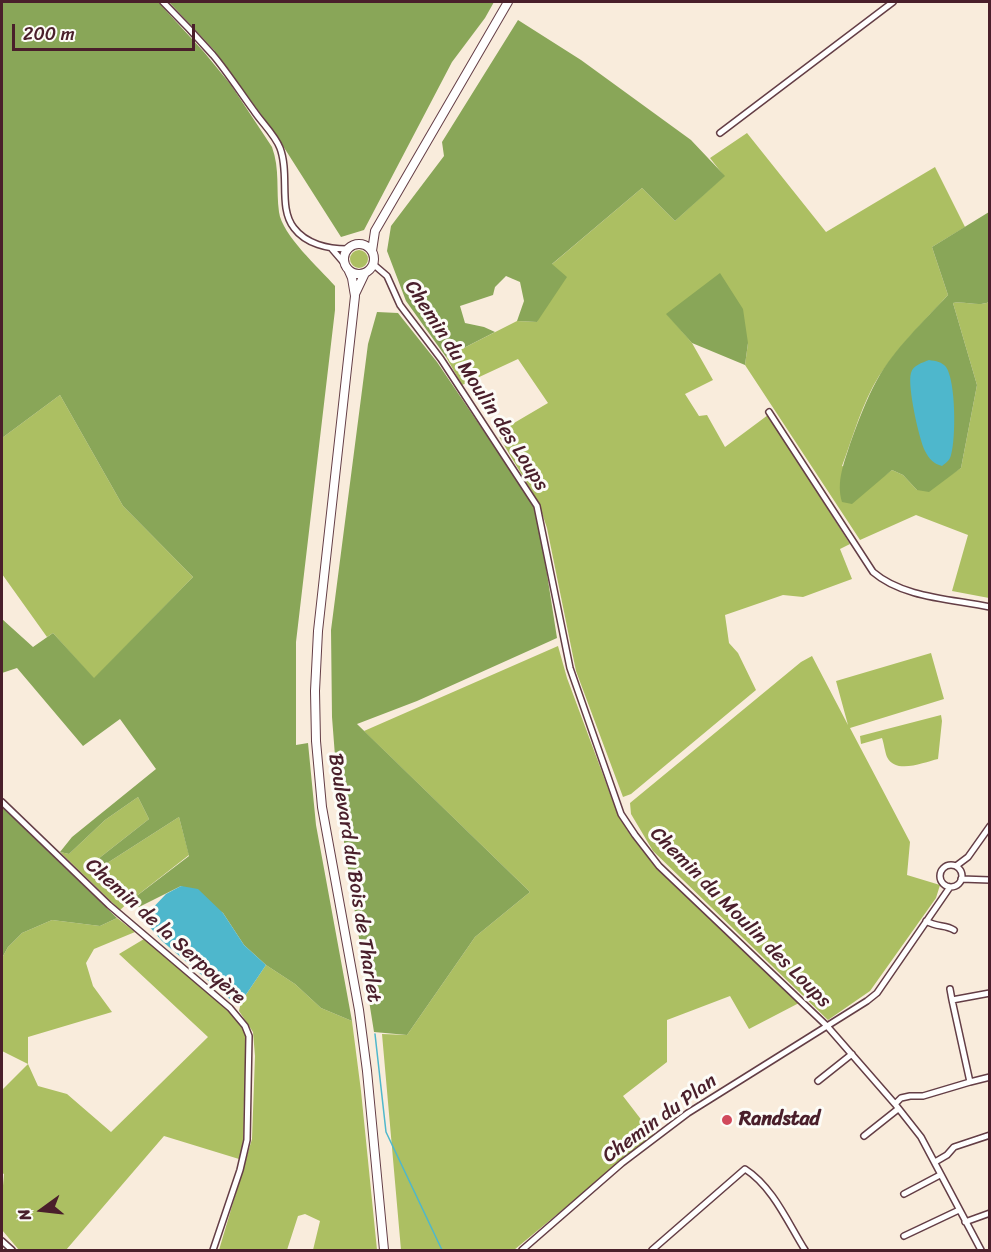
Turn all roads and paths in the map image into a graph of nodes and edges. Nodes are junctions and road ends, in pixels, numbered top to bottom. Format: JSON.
{"nodes":[{"id":1,"x":163,"y":2,"type":"edge"},
{"id":2,"x":508,"y":2,"type":"edge"},
{"id":3,"x":893,"y":2,"type":"edge"},
{"id":4,"x":720,"y":133,"type":"dead end"},
{"id":5,"x":375,"y":231,"type":"junction"},
{"id":6,"x":360,"y":244,"type":"junction"},
{"id":7,"x":332,"y":249,"type":"junction"},
{"id":8,"x":347,"y":249,"type":"junction"},
{"id":9,"x":372,"y":251,"type":"junction"},
{"id":10,"x":373,"y":264,"type":"junction"},
{"id":11,"x":346,"y":266,"type":"junction"},
{"id":12,"x":365,"y":273,"type":"junction"},
{"id":13,"x":355,"y":296,"type":"junction"},
{"id":14,"x":769,"y":412,"type":"dead end"},
{"id":15,"x":990,"y":607,"type":"edge"},
{"id":16,"x":2,"y":801,"type":"edge"},
{"id":17,"x":990,"y":826,"type":"edge"},
{"id":18,"x":956,"y":866,"type":"junction"},
{"id":19,"x":962,"y":879,"type":"junction"},
{"id":20,"x":990,"y":880,"type":"edge"},
{"id":21,"x":943,"y":883,"type":"junction"},
{"id":22,"x":950,"y":887,"type":"junction"},
{"id":23,"x":940,"y":901,"type":"junction"},
{"id":24,"x":926,"y":921,"type":"junction"},
{"id":25,"x":954,"y":930,"type":"dead end"},
{"id":26,"x":950,"y":989,"type":"dead end"},
{"id":27,"x":990,"y":993,"type":"edge"},
{"id":28,"x":952,"y":1000,"type":"junction"},
{"id":29,"x":827,"y":1026,"type":"junction"},
{"id":30,"x":852,"y":1054,"type":"junction"},
{"id":31,"x":990,"y":1077,"type":"edge"},
{"id":32,"x":818,"y":1082,"type":"dead end"},
{"id":33,"x":970,"y":1082,"type":"junction"},
{"id":34,"x":897,"y":1106,"type":"junction"},
{"id":35,"x":990,"y":1135,"type":"edge"},
{"id":36,"x":864,"y":1136,"type":"dead end"},
{"id":37,"x":935,"y":1162,"type":"junction"},
{"id":38,"x":940,"y":1175,"type":"junction"},
{"id":39,"x":904,"y":1194,"type":"dead end"},
{"id":40,"x":959,"y":1210,"type":"junction"},
{"id":41,"x":990,"y":1213,"type":"edge"},
{"id":42,"x":965,"y":1222,"type":"junction"},
{"id":43,"x":904,"y":1236,"type":"dead end"},
{"id":44,"x":2,"y":1241,"type":"edge"},
{"id":45,"x":12,"y":1251,"type":"edge"},
{"id":46,"x":213,"y":1251,"type":"edge"},
{"id":47,"x":384,"y":1251,"type":"edge"},
{"id":48,"x":522,"y":1251,"type":"edge"},
{"id":49,"x":652,"y":1251,"type":"edge"},
{"id":50,"x":806,"y":1251,"type":"edge"},
{"id":51,"x":981,"y":1251,"type":"edge"}],
"edges":[{"from":1,"to":7,"type":"street"},
{"from":2,"to":5,"type":"main road"},
{"from":3,"to":4,"type":"street"},
{"from":5,"to":6,"type":"main road"},
{"from":5,"to":9,"type":"main road"},
{"from":6,"to":8,"type":"main road"},
{"from":6,"to":9,"type":"main road"},
{"from":7,"to":8,"type":"street"},
{"from":7,"to":11,"type":"street"},
{"from":8,"to":11,"type":"main road"},
{"from":9,"to":10,"type":"main road"},
{"from":10,"to":12,"type":"main road"},
{"from":10,"to":29,"type":"street","name":"Chemin du Moulin des Loups"},
{"from":11,"to":12,"type":"main road"},
{"from":11,"to":13,"type":"main road","name":"Boulevard du Bois de Tharlet"},
{"from":12,"to":13,"type":"main road","name":"Boulevard du Bois de Tharlet"},
{"from":13,"to":47,"type":"main road","name":"Boulevard du Bois de Tharlet"},
{"from":14,"to":15,"type":"street"},
{"from":16,"to":46,"type":"street","name":"Chemin de la Serpoyère"},
{"from":17,"to":18,"type":"street"},
{"from":18,"to":19,"type":"street"},
{"from":18,"to":21,"type":"street"},
{"from":19,"to":20,"type":"street"},
{"from":19,"to":22,"type":"street"},
{"from":21,"to":22,"type":"street"},
{"from":21,"to":23,"type":"street"},
{"from":22,"to":23,"type":"street","name":"Chemin du Plan"},
{"from":23,"to":24,"type":"street","name":"Chemin du Plan"},
{"from":24,"to":25,"type":"street"},
{"from":24,"to":29,"type":"street","name":"Chemin du Plan"},
{"from":26,"to":28,"type":"street"},
{"from":27,"to":28,"type":"street"},
{"from":28,"to":33,"type":"street"},
{"from":29,"to":30,"type":"street","name":"Chemin du Moulin des Loups"},
{"from":29,"to":48,"type":"street","name":"Chemin du Plan"},
{"from":30,"to":32,"type":"street"},
{"from":30,"to":34,"type":"street","name":"Chemin du Moulin des Loups"},
{"from":31,"to":33,"type":"street"},
{"from":33,"to":34,"type":"street"},
{"from":34,"to":36,"type":"street"},
{"from":34,"to":37,"type":"street","name":"Chemin du Moulin des Loups"},
{"from":35,"to":37,"type":"street"},
{"from":37,"to":38,"type":"street","name":"Chemin du Moulin des Loups"},
{"from":38,"to":39,"type":"street"},
{"from":38,"to":40,"type":"street","name":"Chemin du Moulin des Loups"},
{"from":40,"to":42,"type":"street","name":"Chemin du Moulin des Loups"},
{"from":40,"to":43,"type":"street"},
{"from":41,"to":42,"type":"street"},
{"from":42,"to":51,"type":"street","name":"Chemin du Moulin des Loups"},
{"from":44,"to":45,"type":"street"},
{"from":49,"to":50,"type":"street"}]}
